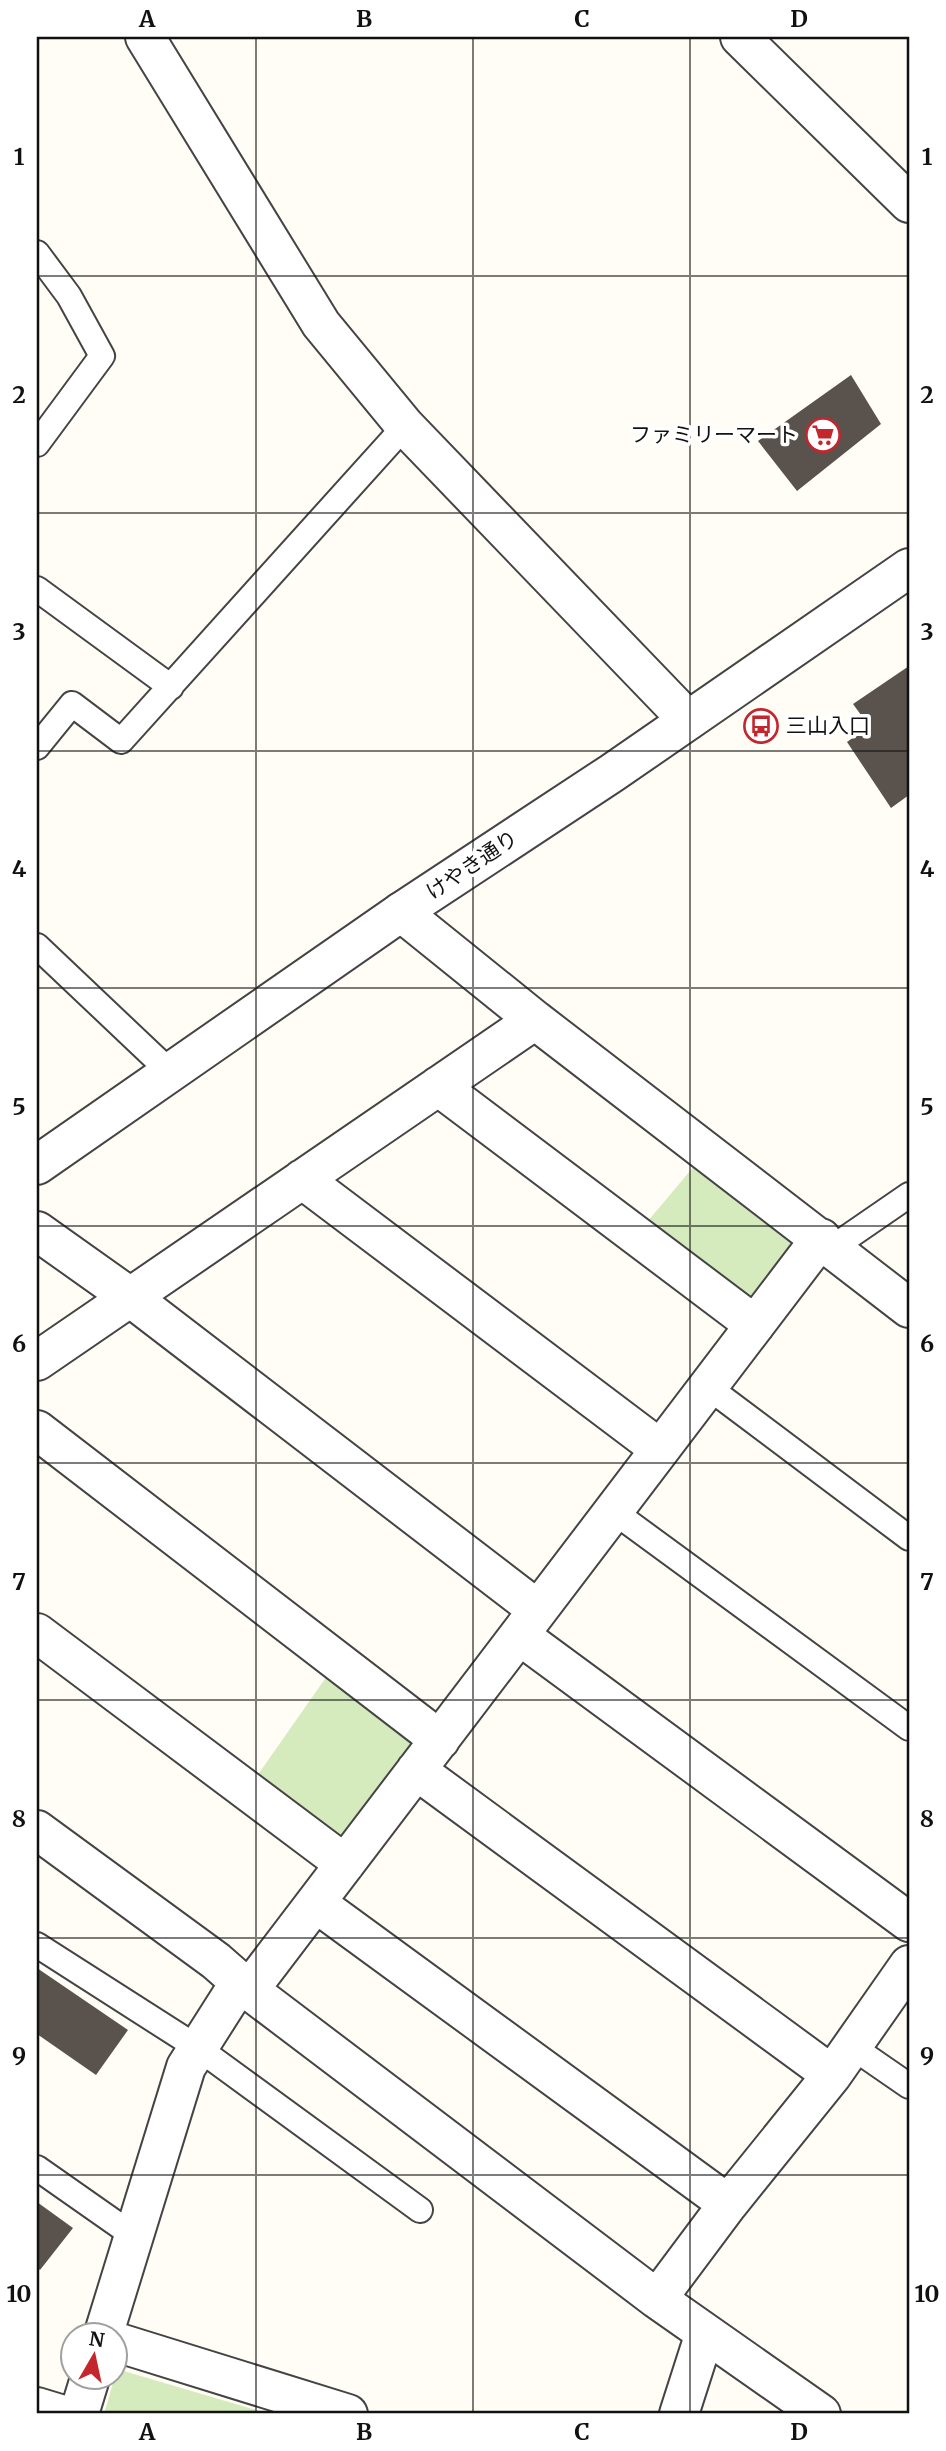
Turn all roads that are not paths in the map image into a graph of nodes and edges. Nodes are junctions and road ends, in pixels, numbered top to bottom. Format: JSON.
{"nodes":[{"id":1,"x":145,"y":37,"type":"edge"},
{"id":2,"x":740,"y":37,"type":"edge"},
{"id":3,"x":909,"y":203,"type":"edge"},
{"id":4,"x":37,"y":253,"type":"edge"},
{"id":5,"x":405,"y":426,"type":"junction"},
{"id":6,"x":37,"y":444,"type":"edge"},
{"id":7,"x":909,"y":568,"type":"edge"},
{"id":8,"x":37,"y":589,"type":"edge"},
{"id":9,"x":171,"y":687,"type":"junction"},
{"id":10,"x":688,"y":720,"type":"junction"},
{"id":11,"x":37,"y":747,"type":"edge"},
{"id":12,"x":401,"y":912,"type":"junction"},
{"id":13,"x":37,"y":946,"type":"edge"},
{"id":14,"x":535,"y":1020,"type":"junction"},
{"id":15,"x":170,"y":1072,"type":"junction"},
{"id":16,"x":438,"y":1086,"type":"junction"},
{"id":17,"x":37,"y":1165,"type":"edge"},
{"id":18,"x":302,"y":1179,"type":"junction"},
{"id":19,"x":909,"y":1195,"type":"edge"},
{"id":20,"x":37,"y":1231,"type":"edge"},
{"id":21,"x":826,"y":1243,"type":"junction"},
{"id":22,"x":130,"y":1297,"type":"junction"},
{"id":23,"x":909,"y":1308,"type":"edge"},
{"id":24,"x":755,"y":1325,"type":"junction"},
{"id":25,"x":37,"y":1361,"type":"edge"},
{"id":26,"x":708,"y":1387,"type":"junction"},
{"id":27,"x":37,"y":1430,"type":"edge"},
{"id":28,"x":660,"y":1449,"type":"junction"},
{"id":29,"x":613,"y":1511,"type":"junction"},
{"id":30,"x":909,"y":1538,"type":"edge"},
{"id":31,"x":529,"y":1623,"type":"junction"},
{"id":32,"x":37,"y":1633,"type":"edge"},
{"id":33,"x":909,"y":1728,"type":"edge"},
{"id":34,"x":440,"y":1740,"type":"junction"},
{"id":35,"x":416,"y":1770,"type":"junction"},
{"id":36,"x":37,"y":1830,"type":"edge"},
{"id":37,"x":345,"y":1864,"type":"junction"},
{"id":38,"x":316,"y":1903,"type":"junction"},
{"id":39,"x":909,"y":1922,"type":"edge"},
{"id":40,"x":37,"y":1944,"type":"edge"},
{"id":41,"x":909,"y":1965,"type":"edge"},
{"id":42,"x":244,"y":1986,"type":"junction"},
{"id":43,"x":198,"y":2048,"type":"junction"},
{"id":44,"x":841,"y":2060,"type":"junction"},
{"id":45,"x":909,"y":2086,"type":"edge"},
{"id":46,"x":37,"y":2168,"type":"edge"},
{"id":47,"x":728,"y":2204,"type":"junction"},
{"id":48,"x":420,"y":2210,"type":"dead end"},
{"id":49,"x":134,"y":2236,"type":"junction"},
{"id":50,"x":657,"y":2299,"type":"junction"},
{"id":51,"x":107,"y":2322,"type":"edge"},
{"id":52,"x":705,"y":2333,"type":"junction"},
{"id":53,"x":130,"y":2346,"type":"edge"},
{"id":54,"x":86,"y":2392,"type":"edge"},
{"id":55,"x":37,"y":2407,"type":"edge"},
{"id":56,"x":60,"y":2414,"type":"edge"},
{"id":57,"x":79,"y":2414,"type":"edge"},
{"id":58,"x":348,"y":2414,"type":"edge"},
{"id":59,"x":679,"y":2414,"type":"edge"},
{"id":60,"x":821,"y":2414,"type":"edge"}],
"edges":[{"from":1,"to":5,"type":"street"},
{"from":2,"to":3,"type":"street"},
{"from":4,"to":6,"type":"lane"},
{"from":5,"to":9,"type":"lane"},
{"from":5,"to":10,"type":"street"},
{"from":7,"to":10,"type":"street","name":"けやき通り"},
{"from":8,"to":9,"type":"lane"},
{"from":9,"to":11,"type":"lane"},
{"from":10,"to":12,"type":"street","name":"けやき通り"},
{"from":12,"to":14,"type":"street"},
{"from":12,"to":15,"type":"street","name":"けやき通り"},
{"from":13,"to":15,"type":"lane"},
{"from":14,"to":16,"type":"street"},
{"from":14,"to":21,"type":"street"},
{"from":15,"to":17,"type":"street","name":"けやき通り"},
{"from":16,"to":18,"type":"street"},
{"from":16,"to":24,"type":"street"},
{"from":18,"to":22,"type":"street"},
{"from":18,"to":28,"type":"street"},
{"from":19,"to":21,"type":"lane"},
{"from":20,"to":22,"type":"street"},
{"from":21,"to":23,"type":"street"},
{"from":21,"to":24,"type":"street"},
{"from":22,"to":25,"type":"street"},
{"from":22,"to":31,"type":"street"},
{"from":24,"to":26,"type":"street"},
{"from":26,"to":28,"type":"street"},
{"from":26,"to":30,"type":"lane"},
{"from":27,"to":34,"type":"street"},
{"from":28,"to":29,"type":"street"},
{"from":29,"to":31,"type":"street"},
{"from":29,"to":33,"type":"lane"},
{"from":31,"to":34,"type":"street"},
{"from":31,"to":39,"type":"street"},
{"from":32,"to":37,"type":"street"},
{"from":34,"to":35,"type":"street"},
{"from":35,"to":37,"type":"street"},
{"from":35,"to":44,"type":"street"},
{"from":36,"to":42,"type":"street"},
{"from":37,"to":38,"type":"street"},
{"from":38,"to":42,"type":"street"},
{"from":38,"to":47,"type":"street"},
{"from":40,"to":43,"type":"lane"},
{"from":41,"to":44,"type":"street"},
{"from":42,"to":43,"type":"street"},
{"from":42,"to":50,"type":"street"},
{"from":43,"to":48,"type":"lane"},
{"from":43,"to":49,"type":"street"},
{"from":44,"to":45,"type":"lane"},
{"from":44,"to":47,"type":"street"},
{"from":46,"to":49,"type":"lane"},
{"from":47,"to":50,"type":"street"},
{"from":49,"to":51,"type":"street"},
{"from":50,"to":52,"type":"street"},
{"from":52,"to":59,"type":"street"},
{"from":52,"to":60,"type":"street"},
{"from":53,"to":58,"type":"street"},
{"from":54,"to":57,"type":"street"},
{"from":55,"to":56,"type":"street"}]}
